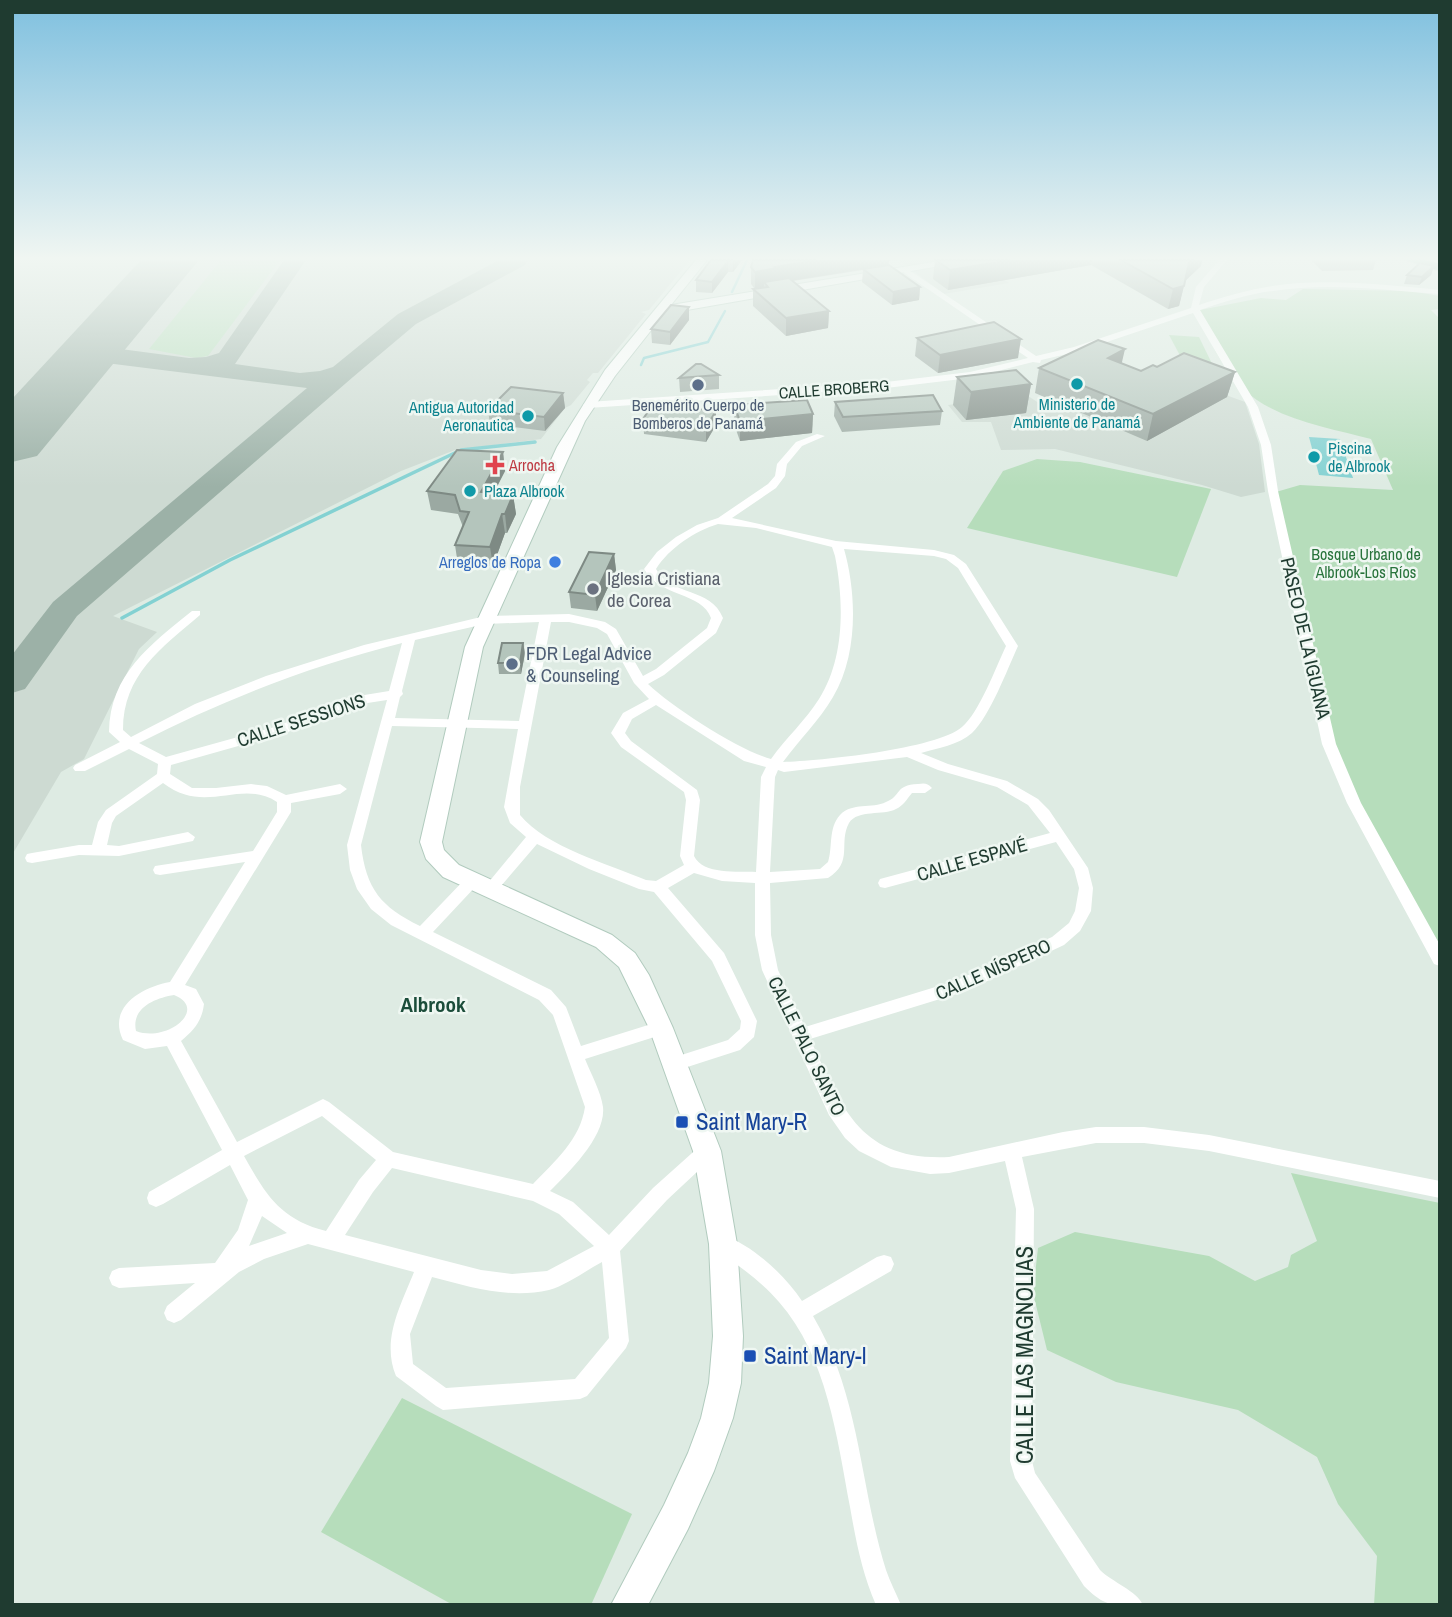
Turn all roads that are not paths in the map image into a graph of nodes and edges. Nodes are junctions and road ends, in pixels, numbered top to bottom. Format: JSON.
{"nodes":[{"id":1,"x":640,"y":335,"type":"edge"},
{"id":2,"x":1000,"y":335,"type":"edge"},
{"id":3,"x":1115,"y":335,"type":"edge"},
{"id":4,"x":1211,"y":335,"type":"edge"},
{"id":5,"x":1037,"y":361,"type":"junction"},
{"id":6,"x":588,"y":405,"type":"junction"},
{"id":7,"x":820,"y":436,"type":"dead end"},
{"id":8,"x":722,"y":520,"type":"junction"},
{"id":9,"x":837,"y":545,"type":"junction"},
{"id":10,"x":196,"y":613,"type":"dead end"},
{"id":11,"x":485,"y":620,"type":"junction"},
{"id":12,"x":545,"y":620,"type":"junction"},
{"id":13,"x":410,"y":637,"type":"junction"},
{"id":14,"x":640,"y":683,"type":"junction"},
{"id":15,"x":397,"y":694,"type":"junction"},
{"id":16,"x":657,"y":700,"type":"junction"},
{"id":17,"x":389,"y":722,"type":"junction"},
{"id":18,"x":457,"y":723,"type":"junction"},
{"id":19,"x":526,"y":725,"type":"junction"},
{"id":20,"x":128,"y":743,"type":"junction"},
{"id":21,"x":908,"y":752,"type":"junction"},
{"id":22,"x":773,"y":766,"type":"junction"},
{"id":23,"x":80,"y":768,"type":"dead end"},
{"id":24,"x":164,"y":769,"type":"junction"},
{"id":25,"x":925,"y":788,"type":"dead end"},
{"id":26,"x":340,"y":789,"type":"dead end"},
{"id":27,"x":284,"y":800,"type":"junction"},
{"id":28,"x":1059,"y":835,"type":"junction"},
{"id":29,"x":188,"y":836,"type":"dead end"},
{"id":30,"x":536,"y":837,"type":"junction"},
{"id":31,"x":99,"y":850,"type":"junction"},
{"id":32,"x":258,"y":855,"type":"junction"},
{"id":33,"x":32,"y":858,"type":"dead end"},
{"id":34,"x":693,"y":867,"type":"junction"},
{"id":35,"x":160,"y":870,"type":"dead end"},
{"id":36,"x":763,"y":877,"type":"junction"},
{"id":37,"x":886,"y":883,"type":"dead end"},
{"id":38,"x":481,"y":885,"type":"junction"},
{"id":39,"x":658,"y":887,"type":"junction"},
{"id":40,"x":422,"y":934,"type":"junction"},
{"id":41,"x":1440,"y":960,"type":"edge"},
{"id":42,"x":175,"y":988,"type":"junction"},
{"id":43,"x":660,"y":1028,"type":"junction"},
{"id":44,"x":800,"y":1035,"type":"junction"},
{"id":45,"x":171,"y":1038,"type":"junction"},
{"id":46,"x":576,"y":1055,"type":"junction"},
{"id":47,"x":675,"y":1064,"type":"junction"},
{"id":48,"x":707,"y":1151,"type":"junction"},
{"id":49,"x":1012,"y":1151,"type":"junction"},
{"id":50,"x":235,"y":1152,"type":"junction"},
{"id":51,"x":388,"y":1159,"type":"junction"},
{"id":52,"x":1440,"y":1190,"type":"edge"},
{"id":53,"x":536,"y":1193,"type":"junction"},
{"id":54,"x":156,"y":1198,"type":"dead end"},
{"id":55,"x":258,"y":1199,"type":"junction"},
{"id":56,"x":308,"y":1235,"type":"junction"},
{"id":57,"x":330,"y":1241,"type":"junction"},
{"id":58,"x":723,"y":1244,"type":"junction"},
{"id":59,"x":610,"y":1248,"type":"junction"},
{"id":60,"x":884,"y":1264,"type":"dead end"},
{"id":61,"x":426,"y":1266,"type":"junction"},
{"id":62,"x":220,"y":1272,"type":"junction"},
{"id":63,"x":118,"y":1278,"type":"dead end"},
{"id":64,"x":174,"y":1312,"type":"dead end"},
{"id":65,"x":800,"y":1313,"type":"junction"},
{"id":66,"x":629,"y":1605,"type":"edge"},
{"id":67,"x":889,"y":1605,"type":"edge"},
{"id":68,"x":1131,"y":1605,"type":"edge"}],
"edges":[{"from":1,"to":6,"type":"main road"},
{"from":2,"to":5,"type":"street"},
{"from":3,"to":5,"type":"street","name":"CALLE BROBERG"},
{"from":4,"to":41,"type":"street","name":"PASEO DE LA IGUANA"},
{"from":5,"to":6,"type":"street","name":"CALLE BROBERG"},
{"from":6,"to":11,"type":"main road"},
{"from":7,"to":8,"type":"street"},
{"from":8,"to":9,"type":"street"},
{"from":8,"to":14,"type":"street"},
{"from":9,"to":21,"type":"street"},
{"from":9,"to":22,"type":"street","name":"CALLE PALO SANTO"},
{"from":10,"to":20,"type":"street"},
{"from":11,"to":12,"type":"street"},
{"from":11,"to":13,"type":"street"},
{"from":11,"to":18,"type":"main road"},
{"from":12,"to":14,"type":"street"},
{"from":12,"to":19,"type":"street"},
{"from":13,"to":15,"type":"street"},
{"from":13,"to":20,"type":"street"},
{"from":14,"to":16,"type":"street"},
{"from":15,"to":17,"type":"street"},
{"from":15,"to":24,"type":"street","name":"CALLE SESSIONS"},
{"from":16,"to":22,"type":"street"},
{"from":16,"to":34,"type":"street"},
{"from":17,"to":18,"type":"street"},
{"from":17,"to":40,"type":"street"},
{"from":18,"to":19,"type":"street"},
{"from":18,"to":38,"type":"main road"},
{"from":19,"to":30,"type":"street"},
{"from":20,"to":23,"type":"street"},
{"from":20,"to":24,"type":"street"},
{"from":21,"to":22,"type":"street"},
{"from":21,"to":28,"type":"street","name":"CALLE NÍSPERO"},
{"from":22,"to":36,"type":"street","name":"CALLE PALO SANTO"},
{"from":24,"to":27,"type":"street"},
{"from":24,"to":31,"type":"street","name":"CALLE SESSIONS"},
{"from":25,"to":36,"type":"street"},
{"from":26,"to":27,"type":"street"},
{"from":27,"to":32,"type":"street"},
{"from":28,"to":37,"type":"street","name":"CALLE ESPAVÉ"},
{"from":28,"to":44,"type":"street","name":"CALLE NÍSPERO"},
{"from":29,"to":31,"type":"street"},
{"from":30,"to":38,"type":"street"},
{"from":30,"to":39,"type":"street"},
{"from":31,"to":33,"type":"street"},
{"from":32,"to":35,"type":"street"},
{"from":32,"to":42,"type":"street"},
{"from":34,"to":36,"type":"street"},
{"from":34,"to":39,"type":"street"},
{"from":36,"to":44,"type":"street","name":"CALLE PALO SANTO"},
{"from":38,"to":40,"type":"street"},
{"from":38,"to":43,"type":"main road"},
{"from":39,"to":47,"type":"street"},
{"from":40,"to":46,"type":"street"},
{"from":42,"to":45,"type":"street"},
{"from":42,"to":45,"type":"street"},
{"from":43,"to":46,"type":"street"},
{"from":43,"to":47,"type":"main road"},
{"from":44,"to":49,"type":"street","name":"CALLE PALO SANTO"},
{"from":45,"to":50,"type":"street"},
{"from":46,"to":53,"type":"street"},
{"from":47,"to":48,"type":"main road"},
{"from":48,"to":58,"type":"main road"},
{"from":48,"to":59,"type":"street"},
{"from":49,"to":52,"type":"street","name":"CALLE PALO SANTO"},
{"from":49,"to":68,"type":"street","name":"CALLE LAS MAGNOLIAS"},
{"from":50,"to":51,"type":"street"},
{"from":50,"to":54,"type":"street"},
{"from":50,"to":55,"type":"street"},
{"from":51,"to":53,"type":"street"},
{"from":51,"to":57,"type":"street"},
{"from":53,"to":59,"type":"street"},
{"from":55,"to":56,"type":"street"},
{"from":55,"to":62,"type":"street"},
{"from":56,"to":57,"type":"street"},
{"from":56,"to":62,"type":"street"},
{"from":57,"to":61,"type":"street"},
{"from":58,"to":65,"type":"street"},
{"from":58,"to":66,"type":"main road"},
{"from":59,"to":61,"type":"street"},
{"from":59,"to":61,"type":"street"},
{"from":60,"to":65,"type":"street"},
{"from":62,"to":63,"type":"street"},
{"from":62,"to":64,"type":"street"},
{"from":65,"to":67,"type":"street"}]}
